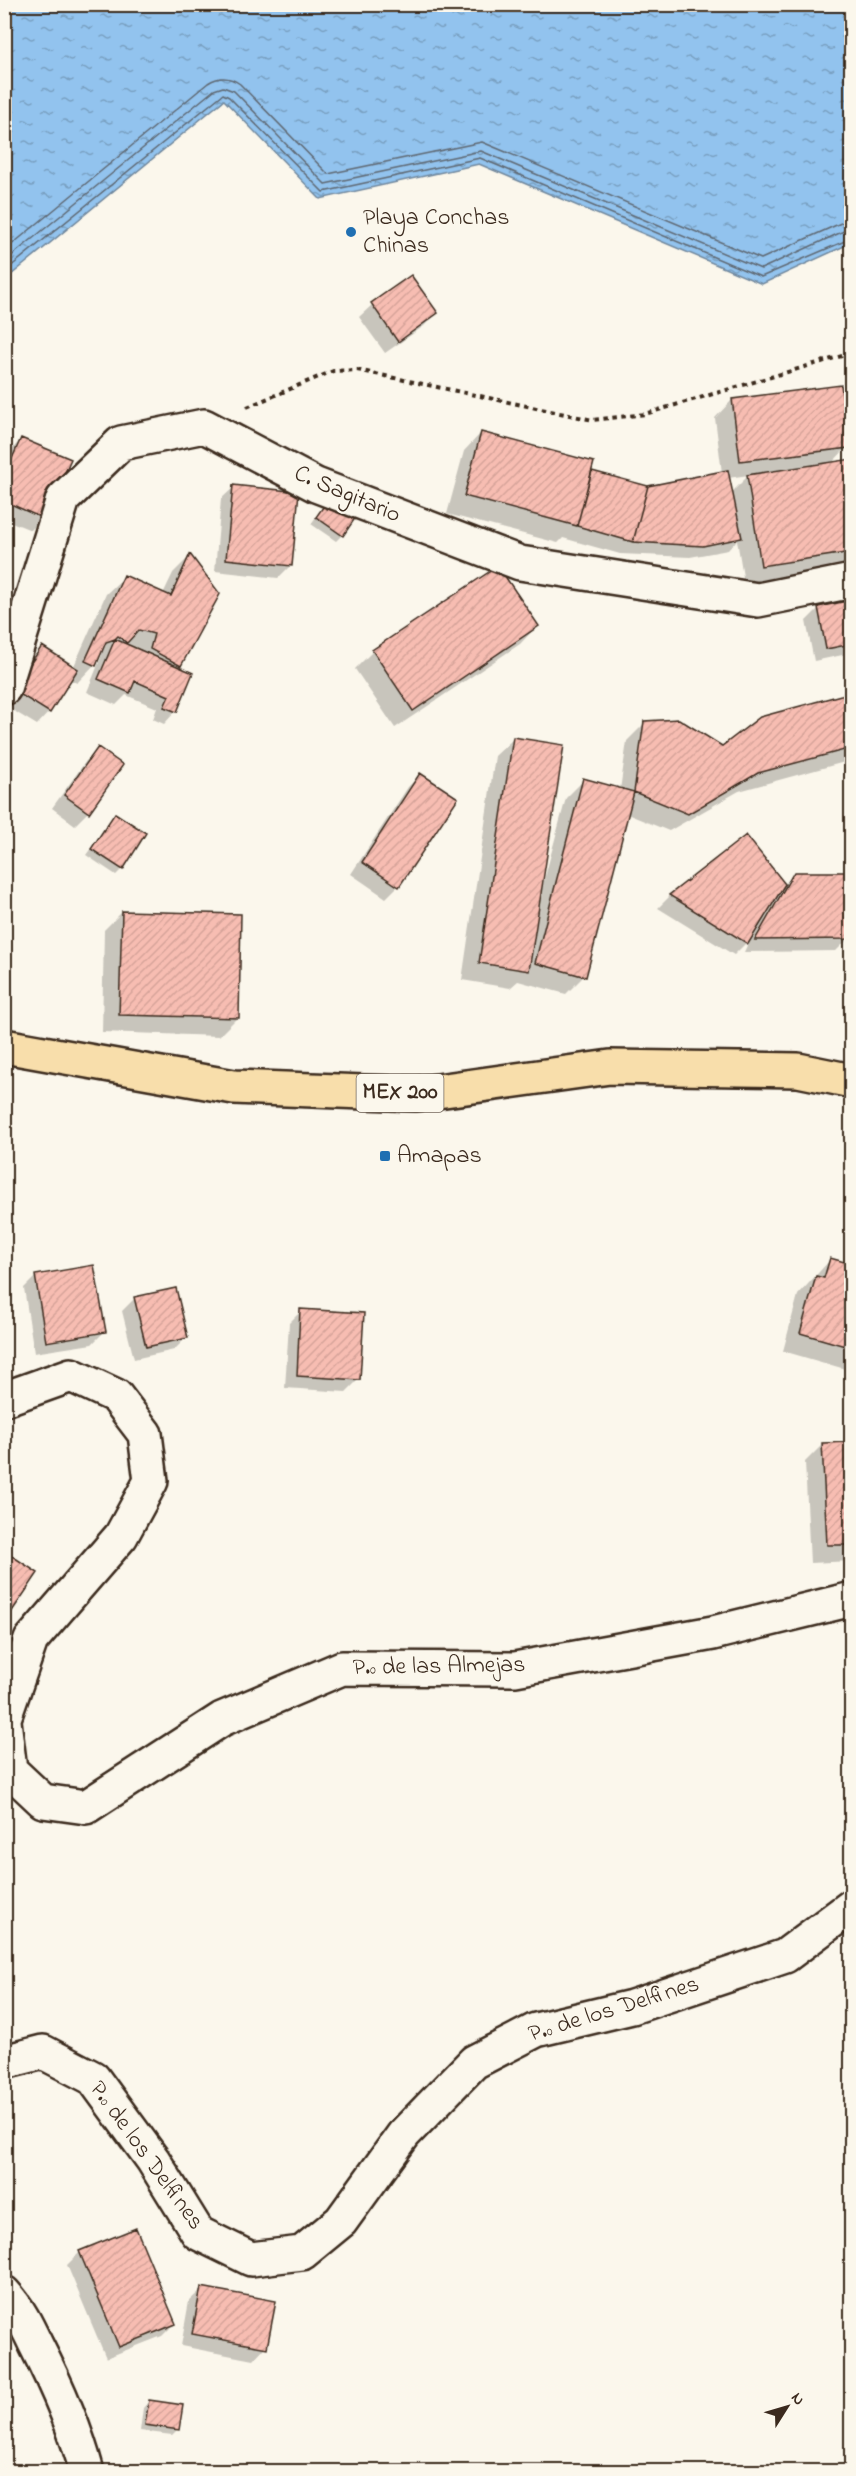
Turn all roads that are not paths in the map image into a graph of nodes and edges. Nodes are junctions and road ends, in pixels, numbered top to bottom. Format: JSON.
{"nodes":[{"id":1,"x":852,"y":581,"type":"edge"},
{"id":2,"x":4,"y":688,"type":"edge"},
{"id":3,"x":4,"y":1046,"type":"edge"},
{"id":4,"x":852,"y":1081,"type":"edge"},
{"id":5,"x":4,"y":1399,"type":"edge"},
{"id":6,"x":852,"y":1599,"type":"edge"},
{"id":7,"x":4,"y":1720,"type":"edge"},
{"id":8,"x":852,"y":1906,"type":"edge"},
{"id":9,"x":4,"y":2062,"type":"edge"},
{"id":10,"x":4,"y":2293,"type":"edge"},
{"id":11,"x":87,"y":2472,"type":"edge"}],
"edges":[{"from":1,"to":2,"type":"street","name":"C. Sagitario"},
{"from":3,"to":4,"type":"highway","number":"MEX 200"},
{"from":5,"to":7,"type":"street","name":"P.º de las Almejas"},
{"from":6,"to":7,"type":"street","name":"P.º de las Almejas"},
{"from":8,"to":9,"type":"street","name":"P.º de los Delfines"},
{"from":10,"to":11,"type":"street"}]}
